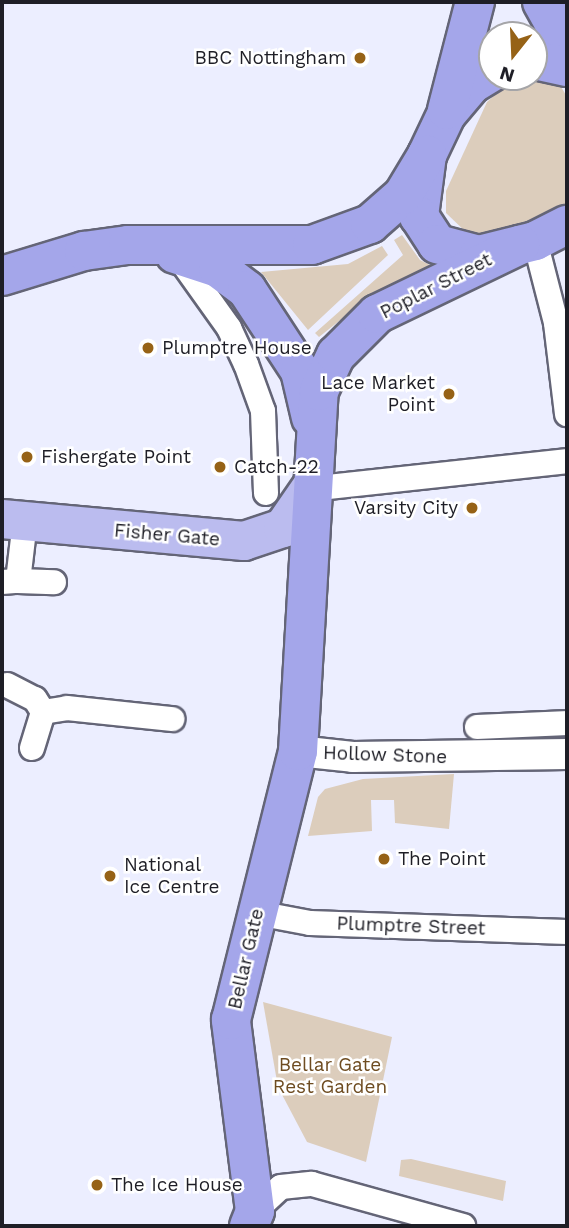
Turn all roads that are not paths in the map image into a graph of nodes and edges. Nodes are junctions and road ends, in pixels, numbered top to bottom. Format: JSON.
{"nodes":[{"id":1,"x":475,"y":2,"type":"edge"},
{"id":2,"x":542,"y":2,"type":"edge"},
{"id":3,"x":567,"y":47,"type":"edge"},
{"id":4,"x":548,"y":63,"type":"edge"},
{"id":5,"x":567,"y":66,"type":"edge"},
{"id":6,"x":478,"y":80,"type":"edge"},
{"id":7,"x":446,"y":115,"type":"junction"},
{"id":8,"x":427,"y":155,"type":"junction"},
{"id":9,"x":551,"y":233,"type":"edge"},
{"id":10,"x":128,"y":245,"type":"junction"},
{"id":11,"x":176,"y":254,"type":"junction"},
{"id":12,"x":2,"y":276,"type":"edge"},
{"id":13,"x":567,"y":414,"type":"edge"},
{"id":14,"x":313,"y":432,"type":"junction"},
{"id":15,"x":567,"y":461,"type":"edge"},
{"id":16,"x":310,"y":489,"type":"junction"},
{"id":17,"x":265,"y":493,"type":"dead end"},
{"id":18,"x":13,"y":520,"type":"edge"},
{"id":19,"x":10,"y":581,"type":"edge"},
{"id":20,"x":54,"y":582,"type":"dead end"},
{"id":21,"x":7,"y":685,"type":"dead end"},
{"id":22,"x":43,"y":712,"type":"junction"},
{"id":23,"x":172,"y":719,"type":"dead end"},
{"id":24,"x":567,"y":723,"type":"edge"},
{"id":25,"x":477,"y":727,"type":"dead end"},
{"id":26,"x":32,"y":748,"type":"dead end"},
{"id":27,"x":298,"y":751,"type":"junction"},
{"id":28,"x":567,"y":754,"type":"edge"},
{"id":29,"x":257,"y":913,"type":"junction"},
{"id":30,"x":567,"y":932,"type":"edge"},
{"id":31,"x":393,"y":1217,"type":"edge"},
{"id":32,"x":252,"y":1219,"type":"edge"},
{"id":33,"x":463,"y":1226,"type":"edge"}],
"edges":[{"from":1,"to":7,"type":"highway"},
{"from":2,"to":3,"type":"highway"},
{"from":4,"to":5,"type":"highway"},
{"from":6,"to":7,"type":"highway"},
{"from":7,"to":8,"type":"highway"},
{"from":8,"to":9,"type":"highway"},
{"from":8,"to":10,"type":"highway"},
{"from":9,"to":13,"type":"street"},
{"from":9,"to":14,"type":"highway","name":"Poplar Street"},
{"from":10,"to":11,"type":"highway"},
{"from":10,"to":12,"type":"highway"},
{"from":11,"to":14,"type":"highway"},
{"from":11,"to":17,"type":"street"},
{"from":14,"to":16,"type":"highway","name":"Poplar Street"},
{"from":15,"to":16,"type":"street"},
{"from":16,"to":18,"type":"main road","name":"Fisher Gate"},
{"from":16,"to":27,"type":"highway","name":"Hollow Stone"},
{"from":18,"to":19,"type":"street"},
{"from":19,"to":20,"type":"street"},
{"from":21,"to":22,"type":"street"},
{"from":22,"to":23,"type":"street"},
{"from":22,"to":26,"type":"street"},
{"from":24,"to":25,"type":"street"},
{"from":27,"to":28,"type":"street","name":"Hollow Stone"},
{"from":27,"to":29,"type":"highway","name":"Bellar Gate"},
{"from":29,"to":30,"type":"street","name":"Plumptre Street"},
{"from":29,"to":32,"type":"highway","name":"Bellar Gate"},
{"from":31,"to":32,"type":"street"},
{"from":31,"to":33,"type":"street"}]}
